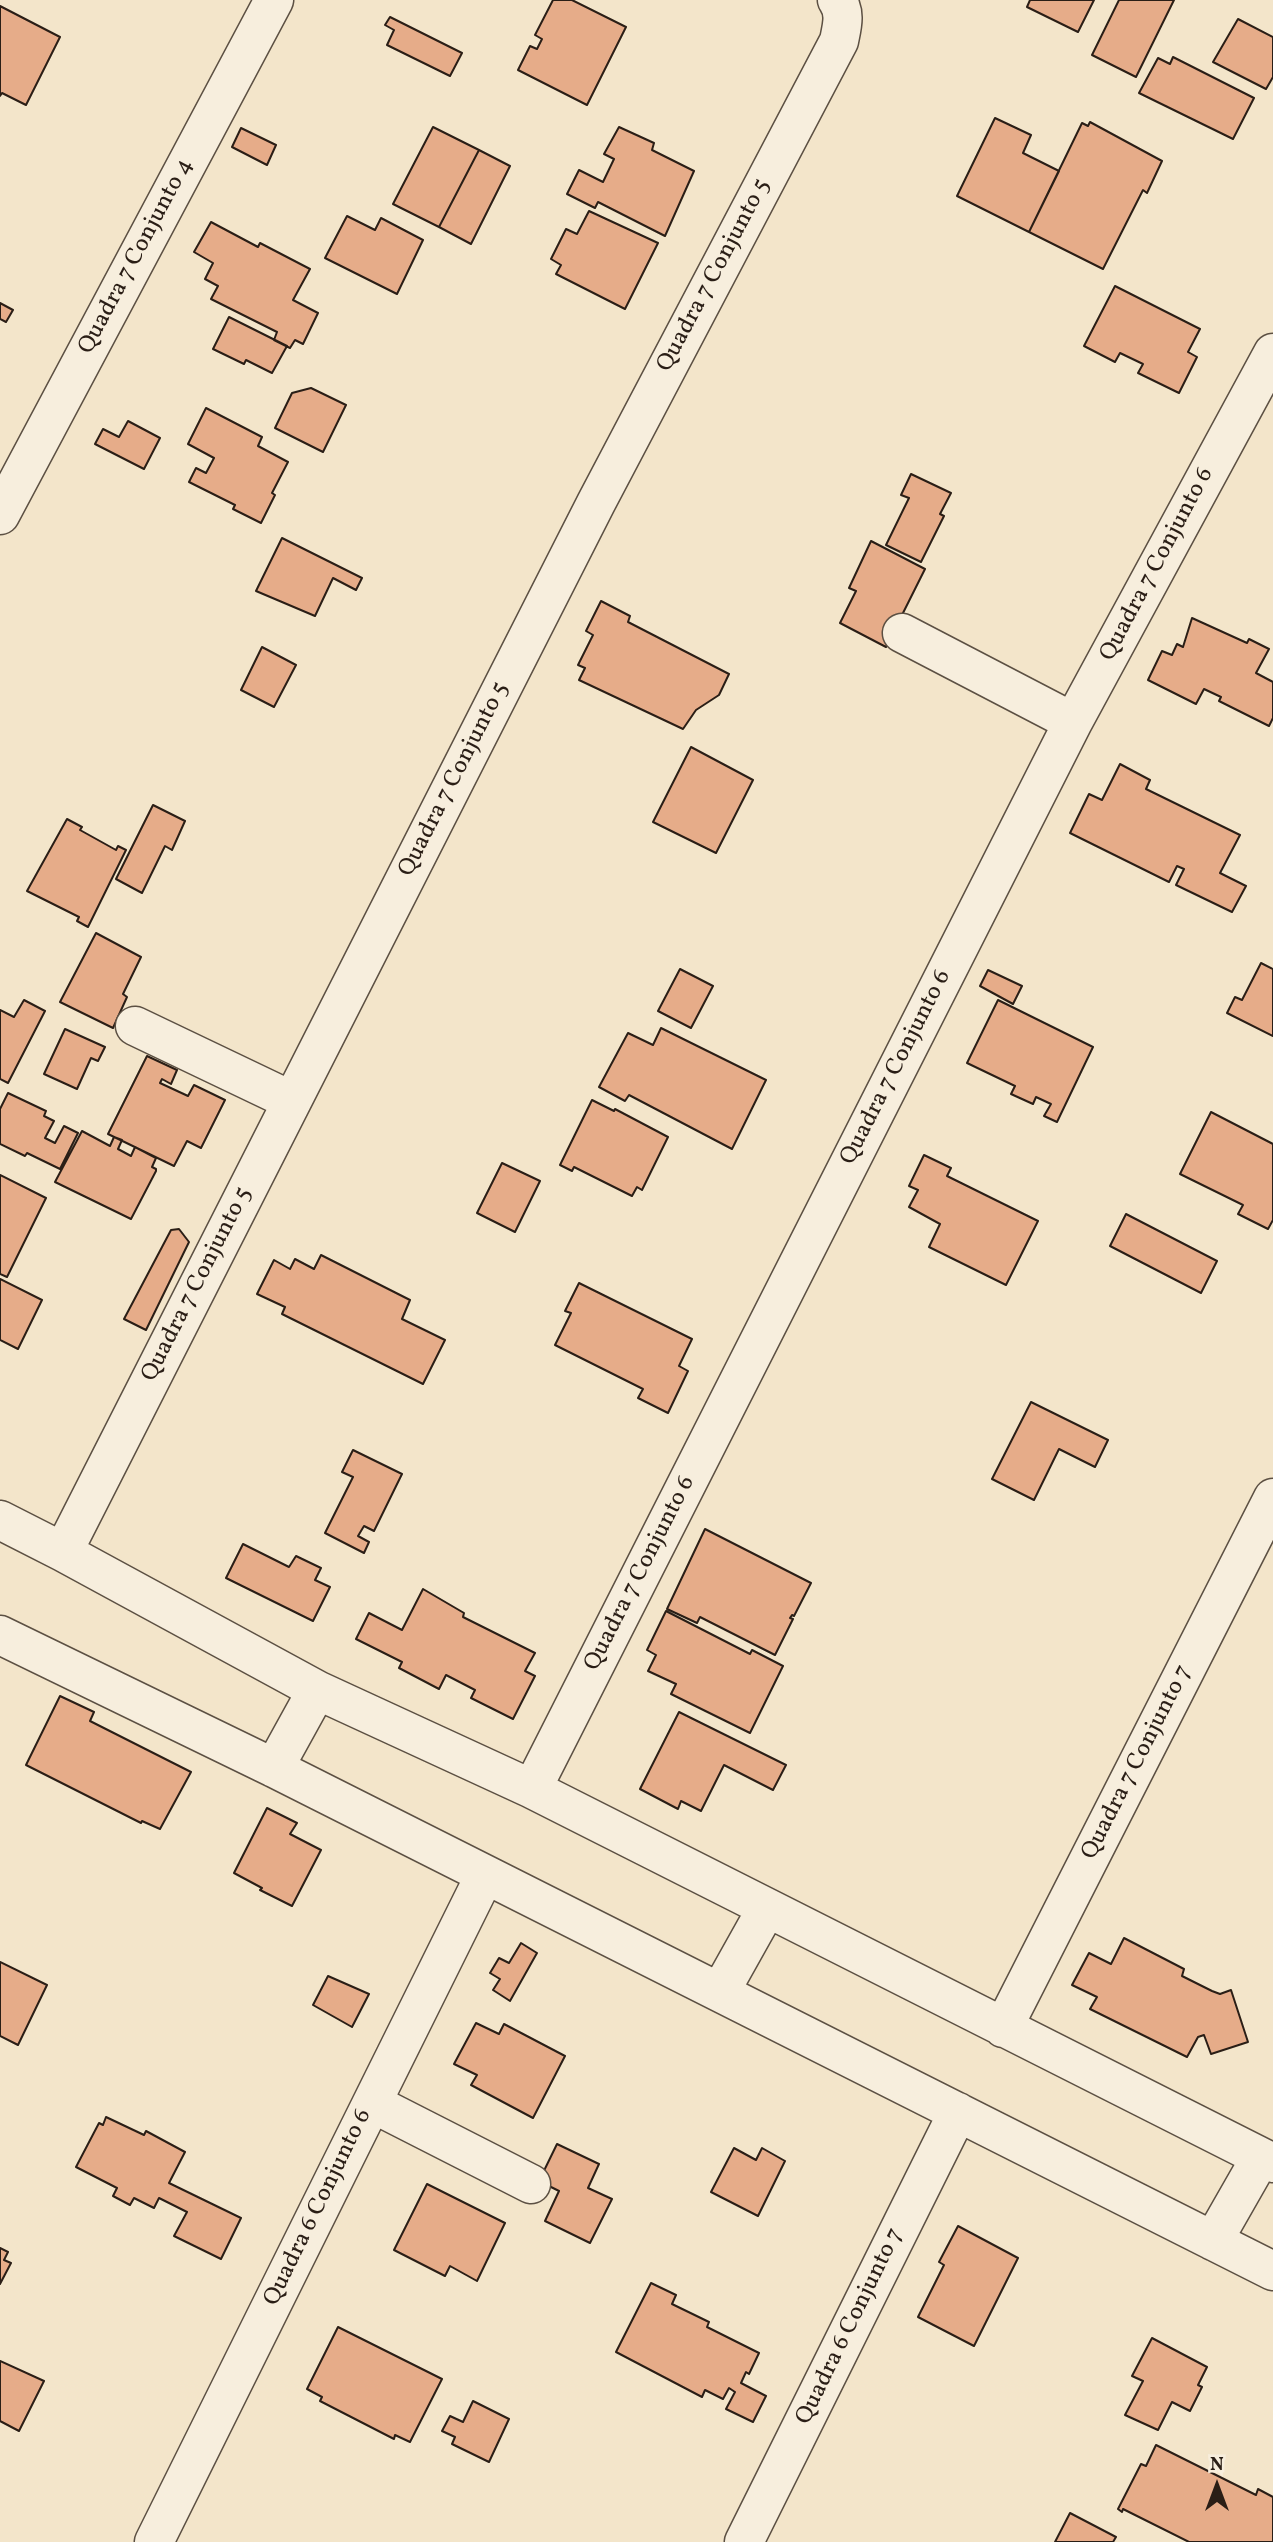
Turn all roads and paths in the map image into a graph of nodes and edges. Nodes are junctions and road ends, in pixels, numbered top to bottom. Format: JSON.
{"nodes":[{"id":1,"x":274,"y":0,"type":"edge"},
{"id":2,"x":839,"y":4,"type":"edge"},
{"id":3,"x":1273,"y":353,"type":"edge"},
{"id":4,"x":0,"y":515,"type":"edge"},
{"id":5,"x":902,"y":633,"type":"dead end"},
{"id":6,"x":1073,"y":722,"type":"junction"},
{"id":7,"x":135,"y":1026,"type":"dead end"},
{"id":8,"x":292,"y":1101,"type":"junction"},
{"id":9,"x":1273,"y":1498,"type":"edge"},
{"id":10,"x":0,"y":1520,"type":"edge"},
{"id":11,"x":63,"y":1552,"type":"junction"},
{"id":12,"x":4,"y":1648,"type":"edge"},
{"id":13,"x":317,"y":1690,"type":"junction"},
{"id":14,"x":274,"y":1768,"type":"junction"},
{"id":15,"x":532,"y":1789,"type":"junction"},
{"id":16,"x":485,"y":1875,"type":"junction"},
{"id":17,"x":767,"y":1908,"type":"junction"},
{"id":18,"x":720,"y":1992,"type":"junction"},
{"id":19,"x":1003,"y":2028,"type":"junction"},
{"id":20,"x":372,"y":2103,"type":"junction"},
{"id":21,"x":958,"y":2112,"type":"junction"},
{"id":22,"x":1267,"y":2160,"type":"edge"},
{"id":23,"x":531,"y":2184,"type":"dead end"},
{"id":24,"x":1213,"y":2241,"type":"junction"},
{"id":25,"x":1273,"y":2271,"type":"edge"},
{"id":26,"x":154,"y":2542,"type":"edge"},
{"id":27,"x":744,"y":2542,"type":"edge"}],
"edges":[{"from":1,"to":4,"type":"street","name":"Quadra 7 Conjunto 4"},
{"from":2,"to":8,"type":"street","name":"Quadra 7 Conjunto 5"},
{"from":3,"to":6,"type":"street","name":"Quadra 7 Conjunto 6"},
{"from":5,"to":6,"type":"street"},
{"from":6,"to":15,"type":"street","name":"Quadra 7 Conjunto 6"},
{"from":7,"to":8,"type":"street"},
{"from":8,"to":11,"type":"street","name":"Quadra 7 Conjunto 5"},
{"from":9,"to":19,"type":"street","name":"Quadra 7 Conjunto 7"},
{"from":10,"to":11,"type":"street"},
{"from":11,"to":13,"type":"street"},
{"from":12,"to":14,"type":"street"},
{"from":13,"to":14,"type":"street"},
{"from":13,"to":15,"type":"street"},
{"from":14,"to":16,"type":"street"},
{"from":15,"to":17,"type":"street"},
{"from":16,"to":18,"type":"street"},
{"from":16,"to":20,"type":"street","name":"Quadra 6 Conjunto 6"},
{"from":17,"to":18,"type":"street"},
{"from":17,"to":19,"type":"street"},
{"from":18,"to":21,"type":"street"},
{"from":19,"to":22,"type":"street"},
{"from":20,"to":23,"type":"street"},
{"from":20,"to":26,"type":"street","name":"Quadra 6 Conjunto 6"},
{"from":21,"to":24,"type":"street"},
{"from":21,"to":27,"type":"street","name":"Quadra 6 Conjunto 7"},
{"from":22,"to":24,"type":"street"},
{"from":24,"to":25,"type":"street"}]}
